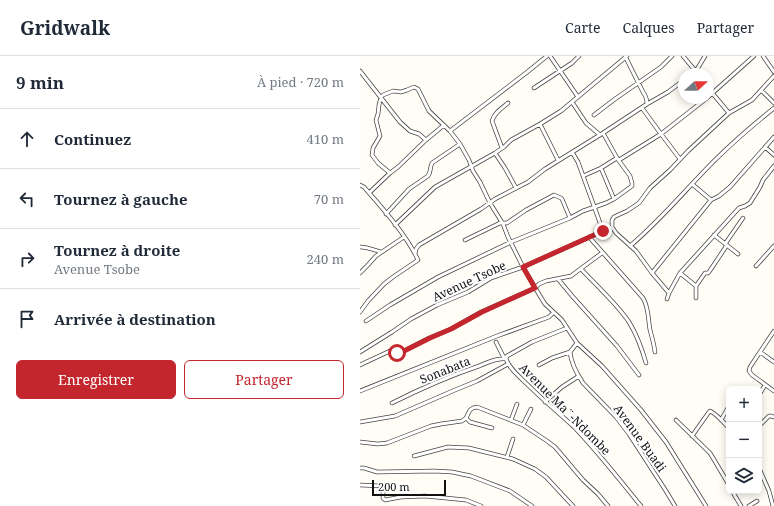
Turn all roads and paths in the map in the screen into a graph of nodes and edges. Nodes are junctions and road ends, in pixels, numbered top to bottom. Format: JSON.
{"nodes":[{"id":1,"x":549,"y":56,"type":"edge"},
{"id":2,"x":579,"y":56,"type":"edge"},
{"id":3,"x":626,"y":56,"type":"edge"},
{"id":4,"x":672,"y":56,"type":"edge"},
{"id":5,"x":683,"y":56,"type":"edge"},
{"id":6,"x":705,"y":56,"type":"edge"},
{"id":7,"x":754,"y":56,"type":"edge"},
{"id":8,"x":763,"y":56,"type":"edge"},
{"id":9,"x":694,"y":68,"type":"edge"},
{"id":10,"x":699,"y":68,"type":"edge"},
{"id":11,"x":560,"y":70,"type":"junction"},
{"id":12,"x":360,"y":71,"type":"edge"},
{"id":13,"x":774,"y":72,"type":"edge"},
{"id":14,"x":774,"y":76,"type":"edge"},
{"id":15,"x":638,"y":83,"type":"junction"},
{"id":16,"x":678,"y":84,"type":"edge"},
{"id":17,"x":534,"y":88,"type":"dead end"},
{"id":18,"x":761,"y":90,"type":"junction"},
{"id":19,"x":714,"y":92,"type":"edge"},
{"id":20,"x":714,"y":96,"type":"edge"},
{"id":21,"x":381,"y":97,"type":"junction"},
{"id":22,"x":578,"y":97,"type":"junction"},
{"id":23,"x":572,"y":102,"type":"junction"},
{"id":24,"x":508,"y":103,"type":"dead end"},
{"id":25,"x":774,"y":103,"type":"edge"},
{"id":26,"x":647,"y":104,"type":"junction"},
{"id":27,"x":699,"y":104,"type":"edge"},
{"id":28,"x":642,"y":108,"type":"junction"},
{"id":29,"x":774,"y":108,"type":"edge"},
{"id":30,"x":729,"y":113,"type":"junction"},
{"id":31,"x":594,"y":115,"type":"dead end"},
{"id":32,"x":540,"y":124,"type":"junction"},
{"id":33,"x":444,"y":125,"type":"junction"},
{"id":34,"x":450,"y":131,"type":"junction"},
{"id":35,"x":602,"y":134,"type":"junction"},
{"id":36,"x":661,"y":134,"type":"junction"},
{"id":37,"x":774,"y":137,"type":"edge"},
{"id":38,"x":426,"y":140,"type":"junction"},
{"id":39,"x":460,"y":144,"type":"junction"},
{"id":40,"x":765,"y":147,"type":"junction"},
{"id":41,"x":502,"y":148,"type":"junction"},
{"id":42,"x":572,"y":152,"type":"junction"},
{"id":43,"x":495,"y":153,"type":"junction"},
{"id":44,"x":774,"y":155,"type":"edge"},
{"id":45,"x":618,"y":159,"type":"junction"},
{"id":46,"x":680,"y":159,"type":"junction"},
{"id":47,"x":558,"y":160,"type":"junction"},
{"id":48,"x":774,"y":166,"type":"edge"},
{"id":49,"x":472,"y":167,"type":"junction"},
{"id":50,"x":601,"y":168,"type":"junction"},
{"id":51,"x":390,"y":173,"type":"junction"},
{"id":52,"x":583,"y":176,"type":"junction"},
{"id":53,"x":692,"y":184,"type":"junction"},
{"id":54,"x":360,"y":185,"type":"edge"},
{"id":55,"x":516,"y":188,"type":"junction"},
{"id":56,"x":369,"y":193,"type":"junction"},
{"id":57,"x":614,"y":199,"type":"junction"},
{"id":58,"x":711,"y":200,"type":"junction"},
{"id":59,"x":490,"y":203,"type":"junction"},
{"id":60,"x":595,"y":207,"type":"junction"},
{"id":61,"x":386,"y":214,"type":"junction"},
{"id":62,"x":570,"y":218,"type":"junction"},
{"id":63,"x":743,"y":218,"type":"dead end"},
{"id":64,"x":503,"y":224,"type":"junction"},
{"id":65,"x":395,"y":225,"type":"junction"},
{"id":66,"x":612,"y":227,"type":"junction"},
{"id":67,"x":603,"y":231,"type":"junction"},
{"id":68,"x":714,"y":235,"type":"junction"},
{"id":69,"x":404,"y":237,"type":"junction"},
{"id":70,"x":588,"y":237,"type":"junction"},
{"id":71,"x":465,"y":240,"type":"dead end"},
{"id":72,"x":511,"y":242,"type":"junction"},
{"id":73,"x":726,"y":245,"type":"junction"},
{"id":74,"x":418,"y":246,"type":"junction"},
{"id":75,"x":630,"y":246,"type":"junction"},
{"id":76,"x":774,"y":246,"type":"edge"},
{"id":77,"x":360,"y":247,"type":"edge"},
{"id":78,"x":412,"y":247,"type":"junction"},
{"id":79,"x":381,"y":252,"type":"junction"},
{"id":80,"x":602,"y":253,"type":"junction"},
{"id":81,"x":415,"y":254,"type":"junction"},
{"id":82,"x":738,"y":254,"type":"dead end"},
{"id":83,"x":756,"y":266,"type":"dead end"},
{"id":84,"x":523,"y":267,"type":"junction"},
{"id":85,"x":580,"y":269,"type":"junction"},
{"id":86,"x":360,"y":273,"type":"edge"},
{"id":87,"x":652,"y":273,"type":"junction"},
{"id":88,"x":680,"y":273,"type":"junction"},
{"id":89,"x":558,"y":279,"type":"junction"},
{"id":90,"x":696,"y":286,"type":"junction"},
{"id":91,"x":535,"y":288,"type":"junction"},
{"id":92,"x":669,"y":293,"type":"junction"},
{"id":93,"x":696,"y":298,"type":"dead end"},
{"id":94,"x":667,"y":299,"type":"dead end"},
{"id":95,"x":361,"y":309,"type":"edge"},
{"id":96,"x":554,"y":312,"type":"junction"},
{"id":97,"x":366,"y":321,"type":"dead end"},
{"id":98,"x":567,"y":328,"type":"junction"},
{"id":99,"x":774,"y":331,"type":"edge"},
{"id":100,"x":496,"y":342,"type":"dead end"},
{"id":101,"x":577,"y":343,"type":"junction"},
{"id":102,"x":360,"y":352,"type":"edge"},
{"id":103,"x":570,"y":352,"type":"junction"},
{"id":104,"x":655,"y":352,"type":"dead end"},
{"id":105,"x":760,"y":352,"type":"junction"},
{"id":106,"x":507,"y":361,"type":"junction"},
{"id":107,"x":774,"y":362,"type":"edge"},
{"id":108,"x":646,"y":363,"type":"dead end"},
{"id":109,"x":360,"y":365,"type":"edge"},
{"id":110,"x":539,"y":365,"type":"dead end"},
{"id":111,"x":639,"y":375,"type":"dead end"},
{"id":112,"x":579,"y":376,"type":"junction"},
{"id":113,"x":766,"y":385,"type":"junction"},
{"id":114,"x":360,"y":391,"type":"edge"},
{"id":115,"x":762,"y":391,"type":"edge"},
{"id":116,"x":774,"y":391,"type":"edge"},
{"id":117,"x":545,"y":402,"type":"junction"},
{"id":118,"x":392,"y":403,"type":"dead end"},
{"id":119,"x":517,"y":404,"type":"dead end"},
{"id":120,"x":531,"y":409,"type":"dead end"},
{"id":121,"x":726,"y":411,"type":"edge"},
{"id":122,"x":774,"y":417,"type":"edge"},
{"id":123,"x":466,"y":418,"type":"junction"},
{"id":124,"x":511,"y":420,"type":"junction"},
{"id":125,"x":676,"y":420,"type":"dead end"},
{"id":126,"x":721,"y":420,"type":"junction"},
{"id":127,"x":360,"y":422,"type":"edge"},
{"id":128,"x":762,"y":423,"type":"edge"},
{"id":129,"x":523,"y":425,"type":"junction"},
{"id":130,"x":726,"y":425,"type":"edge"},
{"id":131,"x":492,"y":428,"type":"dead end"},
{"id":132,"x":692,"y":436,"type":"junction"},
{"id":133,"x":513,"y":439,"type":"dead end"},
{"id":134,"x":360,"y":442,"type":"edge"},
{"id":135,"x":414,"y":456,"type":"dead end"},
{"id":136,"x":507,"y":457,"type":"junction"},
{"id":137,"x":360,"y":468,"type":"edge"},
{"id":138,"x":762,"y":475,"type":"edge"},
{"id":139,"x":726,"y":480,"type":"edge"},
{"id":140,"x":360,"y":485,"type":"edge"},
{"id":141,"x":734,"y":494,"type":"edge"},
{"id":142,"x":757,"y":501,"type":"dead end"},
{"id":143,"x":481,"y":506,"type":"edge"},
{"id":144,"x":532,"y":506,"type":"edge"},
{"id":145,"x":573,"y":506,"type":"edge"},
{"id":146,"x":608,"y":506,"type":"edge"},
{"id":147,"x":641,"y":506,"type":"edge"},
{"id":148,"x":675,"y":506,"type":"edge"},
{"id":149,"x":706,"y":506,"type":"edge"},
{"id":150,"x":741,"y":506,"type":"edge"},
{"id":151,"x":749,"y":506,"type":"edge"},
{"id":152,"x":773,"y":506,"type":"edge"}],
"edges":[{"from":1,"to":11,"type":"street"},
{"from":1,"to":34,"type":"street"},
{"from":2,"to":11,"type":"street"},
{"from":3,"to":15,"type":"street"},
{"from":3,"to":22,"type":"street"},
{"from":4,"to":15,"type":"street"},
{"from":5,"to":9,"type":"street"},
{"from":6,"to":10,"type":"street"},
{"from":7,"to":19,"type":"street"},
{"from":8,"to":13,"type":"street"},
{"from":11,"to":17,"type":"street"},
{"from":11,"to":22,"type":"street"},
{"from":12,"to":21,"type":"street"},
{"from":14,"to":18,"type":"street"},
{"from":15,"to":26,"type":"street"},
{"from":15,"to":31,"type":"street"},
{"from":16,"to":26,"type":"street"},
{"from":18,"to":25,"type":"street"},
{"from":18,"to":30,"type":"street"},
{"from":20,"to":30,"type":"street"},
{"from":21,"to":33,"type":"street"},
{"from":21,"to":38,"type":"street"},
{"from":21,"to":51,"type":"street"},
{"from":22,"to":23,"type":"street"},
{"from":23,"to":32,"type":"street"},
{"from":23,"to":35,"type":"street"},
{"from":24,"to":41,"type":"street"},
{"from":26,"to":28,"type":"street"},
{"from":27,"to":36,"type":"street"},
{"from":28,"to":35,"type":"street"},
{"from":28,"to":36,"type":"street"},
{"from":29,"to":53,"type":"street"},
{"from":30,"to":46,"type":"street"},
{"from":32,"to":41,"type":"street"},
{"from":32,"to":47,"type":"street"},
{"from":33,"to":34,"type":"street"},
{"from":33,"to":38,"type":"street"},
{"from":34,"to":39,"type":"street"},
{"from":35,"to":42,"type":"street"},
{"from":35,"to":45,"type":"street"},
{"from":36,"to":45,"type":"street"},
{"from":36,"to":46,"type":"street"},
{"from":37,"to":40,"type":"street"},
{"from":38,"to":51,"type":"street"},
{"from":39,"to":49,"type":"street"},
{"from":39,"to":61,"type":"street"},
{"from":40,"to":44,"type":"street"},
{"from":40,"to":58,"type":"street"},
{"from":41,"to":43,"type":"street"},
{"from":42,"to":47,"type":"street"},
{"from":42,"to":52,"type":"street"},
{"from":43,"to":49,"type":"street"},
{"from":43,"to":55,"type":"street"},
{"from":45,"to":50,"type":"street"},
{"from":45,"to":57,"type":"street"},
{"from":46,"to":66,"type":"street"},
{"from":47,"to":55,"type":"street"},
{"from":48,"to":68,"type":"street"},
{"from":49,"to":59,"type":"street"},
{"from":49,"to":65,"type":"street"},
{"from":50,"to":52,"type":"street"},
{"from":50,"to":57,"type":"street"},
{"from":51,"to":56,"type":"street"},
{"from":52,"to":60,"type":"street"},
{"from":53,"to":58,"type":"street"},
{"from":53,"to":75,"type":"street"},
{"from":54,"to":56,"type":"street"},
{"from":55,"to":59,"type":"street"},
{"from":56,"to":61,"type":"street"},
{"from":57,"to":60,"type":"street"},
{"from":58,"to":87,"type":"street"},
{"from":59,"to":64,"type":"street"},
{"from":59,"to":74,"type":"street"},
{"from":60,"to":62,"type":"street"},
{"from":60,"to":67,"type":"street"},
{"from":61,"to":65,"type":"street"},
{"from":62,"to":64,"type":"street"},
{"from":62,"to":72,"type":"street"},
{"from":63,"to":73,"type":"street"},
{"from":64,"to":71,"type":"street"},
{"from":64,"to":72,"type":"street"},
{"from":65,"to":69,"type":"street"},
{"from":66,"to":67,"type":"street","name":"Avenue Tsobe"},
{"from":66,"to":75,"type":"street"},
{"from":67,"to":70,"type":"street","name":"Avenue Tsobe"},
{"from":68,"to":73,"type":"street"},
{"from":68,"to":88,"type":"street"},
{"from":69,"to":78,"type":"street"},
{"from":69,"to":79,"type":"street"},
{"from":70,"to":80,"type":"street"},
{"from":70,"to":84,"type":"street","name":"Avenue Tsobe"},
{"from":72,"to":84,"type":"street"},
{"from":72,"to":97,"type":"street"},
{"from":73,"to":82,"type":"street"},
{"from":73,"to":90,"type":"street"},
{"from":74,"to":78,"type":"street"},
{"from":74,"to":81,"type":"street"},
{"from":75,"to":87,"type":"street"},
{"from":76,"to":83,"type":"street"},
{"from":77,"to":79,"type":"street"},
{"from":78,"to":81,"type":"street"},
{"from":79,"to":86,"type":"street"},
{"from":80,"to":85,"type":"street"},
{"from":80,"to":104,"type":"street"},
{"from":81,"to":95,"type":"street"},
{"from":84,"to":91,"type":"street"},
{"from":84,"to":102,"type":"street","name":"Avenue Tsobe"},
{"from":85,"to":89,"type":"street"},
{"from":85,"to":108,"type":"street"},
{"from":87,"to":92,"type":"street"},
{"from":88,"to":90,"type":"street"},
{"from":88,"to":92,"type":"street"},
{"from":89,"to":91,"type":"street"},
{"from":89,"to":111,"type":"street"},
{"from":90,"to":93,"type":"street"},
{"from":91,"to":96,"type":"street"},
{"from":91,"to":109,"type":"street"},
{"from":92,"to":94,"type":"street"},
{"from":96,"to":98,"type":"street"},
{"from":96,"to":114,"type":"street"},
{"from":98,"to":101,"type":"street"},
{"from":98,"to":106,"type":"street"},
{"from":99,"to":105,"type":"street"},
{"from":100,"to":106,"type":"street","name":"Avenue Ma¨-Ndombe"},
{"from":101,"to":103,"type":"street"},
{"from":101,"to":149,"type":"street"},
{"from":103,"to":110,"type":"street"},
{"from":103,"to":112,"type":"street","name":"Avenue Buadi"},
{"from":105,"to":107,"type":"street"},
{"from":105,"to":113,"type":"street"},
{"from":106,"to":117,"type":"street","name":"Avenue Ma¨-Ndombe"},
{"from":106,"to":118,"type":"street","name":"Sonabata"},
{"from":106,"to":127,"type":"street"},
{"from":112,"to":117,"type":"street"},
{"from":112,"to":148,"type":"street","name":"Avenue Buadi"},
{"from":113,"to":115,"type":"street"},
{"from":113,"to":116,"type":"street"},
{"from":117,"to":147,"type":"street","name":"Avenue Ma¨-Ndombe"},
{"from":119,"to":124,"type":"street"},
{"from":120,"to":129,"type":"street"},
{"from":121,"to":126,"type":"street"},
{"from":122,"to":128,"type":"street"},
{"from":123,"to":124,"type":"street"},
{"from":123,"to":131,"type":"street"},
{"from":123,"to":134,"type":"street"},
{"from":124,"to":129,"type":"street"},
{"from":125,"to":132,"type":"street"},
{"from":126,"to":130,"type":"street"},
{"from":126,"to":132,"type":"street"},
{"from":129,"to":146,"type":"street"},
{"from":132,"to":139,"type":"street"},
{"from":133,"to":136,"type":"street"},
{"from":135,"to":136,"type":"street"},
{"from":136,"to":145,"type":"street"},
{"from":137,"to":144,"type":"street"},
{"from":138,"to":152,"type":"street"},
{"from":140,"to":143,"type":"street"},
{"from":141,"to":150,"type":"street"},
{"from":142,"to":151,"type":"street"}]}
